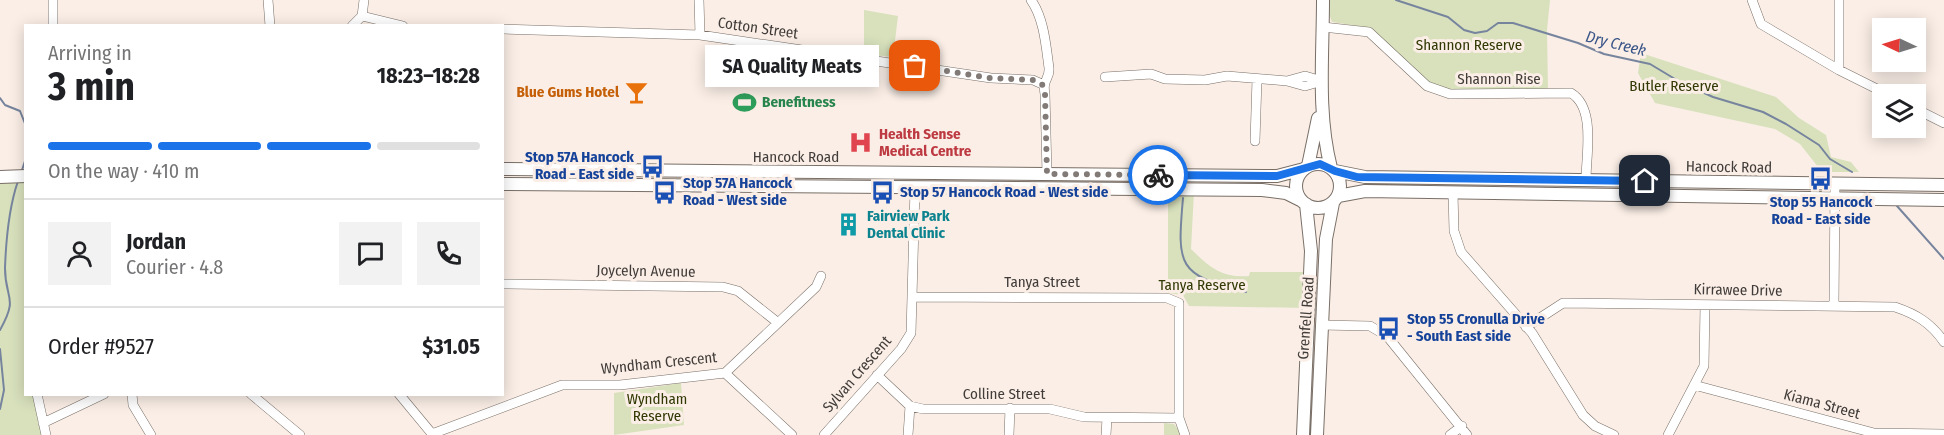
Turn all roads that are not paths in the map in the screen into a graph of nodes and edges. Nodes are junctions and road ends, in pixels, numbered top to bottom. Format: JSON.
{"nodes":[{"id":1,"x":52,"y":0,"type":"edge"},
{"id":2,"x":268,"y":0,"type":"edge"},
{"id":3,"x":364,"y":0,"type":"edge"},
{"id":4,"x":699,"y":0,"type":"edge"},
{"id":5,"x":1031,"y":0,"type":"edge"},
{"id":6,"x":1323,"y":0,"type":"edge"},
{"id":7,"x":1752,"y":0,"type":"edge"},
{"id":8,"x":1839,"y":0,"type":"edge"},
{"id":9,"x":362,"y":16,"type":"junction"},
{"id":10,"x":53,"y":24,"type":"edge"},
{"id":11,"x":270,"y":24,"type":"edge"},
{"id":12,"x":354,"y":24,"type":"edge"},
{"id":13,"x":395,"y":24,"type":"edge"},
{"id":14,"x":1323,"y":27,"type":"junction"},
{"id":15,"x":504,"y":29,"type":"edge"},
{"id":16,"x":699,"y":35,"type":"junction"},
{"id":17,"x":1839,"y":70,"type":"junction"},
{"id":18,"x":1105,"y":77,"type":"dead end"},
{"id":19,"x":1257,"y":79,"type":"junction"},
{"id":20,"x":1042,"y":84,"type":"junction"},
{"id":21,"x":1872,"y":86,"type":"edge"},
{"id":22,"x":1322,"y":87,"type":"junction"},
{"id":23,"x":1926,"y":114,"type":"edge"},
{"id":24,"x":1944,"y":123,"type":"edge"},
{"id":25,"x":1256,"y":141,"type":"dead end"},
{"id":26,"x":1306,"y":168,"type":"junction"},
{"id":27,"x":504,"y":169,"type":"edge"},
{"id":28,"x":1333,"y":170,"type":"junction"},
{"id":29,"x":888,"y":173,"type":"junction"},
{"id":30,"x":932,"y":174,"type":"junction"},
{"id":31,"x":1047,"y":174,"type":"junction"},
{"id":32,"x":21,"y":176,"type":"edge"},
{"id":33,"x":0,"y":177,"type":"edge"},
{"id":34,"x":1586,"y":180,"type":"junction"},
{"id":35,"x":1835,"y":183,"type":"junction"},
{"id":36,"x":504,"y":184,"type":"edge"},
{"id":37,"x":1944,"y":185,"type":"edge"},
{"id":38,"x":915,"y":188,"type":"junction"},
{"id":39,"x":1026,"y":188,"type":"junction"},
{"id":40,"x":1076,"y":189,"type":"junction"},
{"id":41,"x":1453,"y":193,"type":"junction"},
{"id":42,"x":1944,"y":195,"type":"edge"},
{"id":43,"x":1835,"y":198,"type":"junction"},
{"id":44,"x":1335,"y":200,"type":"junction"},
{"id":45,"x":1944,"y":200,"type":"edge"},
{"id":46,"x":1304,"y":202,"type":"junction"},
{"id":47,"x":821,"y":276,"type":"dead end"},
{"id":48,"x":504,"y":285,"type":"edge"},
{"id":49,"x":913,"y":297,"type":"junction"},
{"id":50,"x":1705,"y":304,"type":"junction"},
{"id":51,"x":1833,"y":306,"type":"junction"},
{"id":52,"x":777,"y":322,"type":"junction"},
{"id":53,"x":1307,"y":325,"type":"junction"},
{"id":54,"x":1321,"y":325,"type":"junction"},
{"id":55,"x":1526,"y":327,"type":"junction"},
{"id":56,"x":1944,"y":342,"type":"edge"},
{"id":57,"x":725,"y":373,"type":"junction"},
{"id":58,"x":877,"y":375,"type":"junction"},
{"id":59,"x":1694,"y":385,"type":"junction"},
{"id":60,"x":37,"y":396,"type":"edge"},
{"id":61,"x":100,"y":396,"type":"edge"},
{"id":62,"x":132,"y":396,"type":"edge"},
{"id":63,"x":253,"y":396,"type":"edge"},
{"id":64,"x":401,"y":396,"type":"edge"},
{"id":65,"x":910,"y":406,"type":"junction"},
{"id":66,"x":1010,"y":408,"type":"junction"},
{"id":67,"x":1107,"y":418,"type":"junction"},
{"id":68,"x":1179,"y":418,"type":"junction"},
{"id":69,"x":43,"y":423,"type":"junction"},
{"id":70,"x":1464,"y":431,"type":"edge"},
{"id":71,"x":432,"y":434,"type":"edge"},
{"id":72,"x":1610,"y":434,"type":"edge"},
{"id":73,"x":1944,"y":434,"type":"edge"},
{"id":74,"x":46,"y":435,"type":"edge"},
{"id":75,"x":151,"y":435,"type":"edge"},
{"id":76,"x":300,"y":435,"type":"edge"},
{"id":77,"x":792,"y":435,"type":"edge"},
{"id":78,"x":824,"y":435,"type":"edge"},
{"id":79,"x":908,"y":435,"type":"edge"},
{"id":80,"x":1010,"y":435,"type":"edge"},
{"id":81,"x":1106,"y":435,"type":"edge"},
{"id":82,"x":1185,"y":435,"type":"edge"},
{"id":83,"x":1303,"y":435,"type":"edge"},
{"id":84,"x":1317,"y":435,"type":"edge"},
{"id":85,"x":1450,"y":435,"type":"edge"},
{"id":86,"x":1668,"y":435,"type":"edge"}],
"edges":[{"from":1,"to":10,"type":"street"},
{"from":2,"to":11,"type":"street"},
{"from":3,"to":9,"type":"street"},
{"from":4,"to":16,"type":"street"},
{"from":5,"to":20,"type":"street"},
{"from":6,"to":14,"type":"main road"},
{"from":7,"to":17,"type":"street"},
{"from":8,"to":17,"type":"street"},
{"from":9,"to":12,"type":"street"},
{"from":9,"to":13,"type":"street"},
{"from":14,"to":22,"type":"main road"},
{"from":14,"to":34,"type":"street","name":"Shannon Rise"},
{"from":15,"to":16,"type":"street","name":"Cotton Street"},
{"from":16,"to":20,"type":"street","name":"Cotton Street"},
{"from":17,"to":21,"type":"street"},
{"from":18,"to":19,"type":"street"},
{"from":19,"to":22,"type":"street"},
{"from":19,"to":25,"type":"street"},
{"from":20,"to":31,"type":"street"},
{"from":22,"to":26,"type":"main road"},
{"from":22,"to":28,"type":"main road"},
{"from":23,"to":24,"type":"street"},
{"from":26,"to":28,"type":"main road"},
{"from":26,"to":31,"type":"main road","name":"Hancock Road"},
{"from":26,"to":46,"type":"main road"},
{"from":27,"to":29,"type":"main road","name":"Hancock Road"},
{"from":28,"to":34,"type":"main road","name":"Hancock Road"},
{"from":28,"to":44,"type":"main road"},
{"from":29,"to":30,"type":"main road","name":"Hancock Road"},
{"from":29,"to":38,"type":"main road"},
{"from":30,"to":31,"type":"main road","name":"Hancock Road"},
{"from":30,"to":38,"type":"main road"},
{"from":31,"to":39,"type":"main road"},
{"from":31,"to":40,"type":"main road"},
{"from":32,"to":33,"type":"main road"},
{"from":34,"to":35,"type":"main road","name":"Hancock Road"},
{"from":35,"to":37,"type":"main road","name":"Hancock Road"},
{"from":35,"to":43,"type":"street"},
{"from":36,"to":38,"type":"main road","name":"Hancock Road"},
{"from":38,"to":39,"type":"main road","name":"Hancock Road"},
{"from":38,"to":49,"type":"street","name":"Sylvan Crescent"},
{"from":39,"to":40,"type":"main road","name":"Hancock Road"},
{"from":40,"to":46,"type":"main road","name":"Hancock Road"},
{"from":41,"to":43,"type":"main road","name":"Hancock Road"},
{"from":41,"to":44,"type":"main road","name":"Hancock Road"},
{"from":41,"to":55,"type":"street"},
{"from":42,"to":45,"type":"street"},
{"from":43,"to":45,"type":"main road","name":"Hancock Road"},
{"from":43,"to":51,"type":"street"},
{"from":44,"to":46,"type":"main road"},
{"from":44,"to":54,"type":"main road","name":"Grenfell Road"},
{"from":46,"to":53,"type":"main road","name":"Grenfell Road"},
{"from":47,"to":52,"type":"street","name":"Wyndham Crescent"},
{"from":48,"to":52,"type":"street","name":"Joycelyn Avenue"},
{"from":49,"to":58,"type":"street","name":"Sylvan Crescent"},
{"from":49,"to":68,"type":"street","name":"Tanya Street"},
{"from":50,"to":51,"type":"street","name":"Kirrawee Drive"},
{"from":50,"to":55,"type":"street","name":"Kirrawee Drive"},
{"from":50,"to":59,"type":"street"},
{"from":51,"to":56,"type":"street","name":"Kirrawee Drive"},
{"from":52,"to":57,"type":"street","name":"Wyndham Crescent"},
{"from":53,"to":54,"type":"main road"},
{"from":53,"to":83,"type":"main road","name":"Grenfell Road"},
{"from":54,"to":70,"type":"street"},
{"from":54,"to":84,"type":"main road","name":"Grenfell Road"},
{"from":55,"to":72,"type":"street"},
{"from":57,"to":71,"type":"street","name":"Wyndham Crescent"},
{"from":57,"to":77,"type":"street"},
{"from":58,"to":65,"type":"street"},
{"from":58,"to":78,"type":"street","name":"Sylvan Crescent"},
{"from":59,"to":73,"type":"street","name":"Kiama Street"},
{"from":59,"to":86,"type":"street"},
{"from":60,"to":69,"type":"street"},
{"from":61,"to":69,"type":"street"},
{"from":62,"to":75,"type":"street"},
{"from":63,"to":76,"type":"street"},
{"from":64,"to":71,"type":"street"},
{"from":65,"to":66,"type":"street","name":"Colline Street"},
{"from":65,"to":79,"type":"street"},
{"from":66,"to":67,"type":"street","name":"Colline Street"},
{"from":66,"to":80,"type":"street"},
{"from":67,"to":68,"type":"street","name":"Colline Street"},
{"from":67,"to":81,"type":"street"},
{"from":68,"to":82,"type":"street"},
{"from":69,"to":74,"type":"street"},
{"from":70,"to":85,"type":"street"}]}
